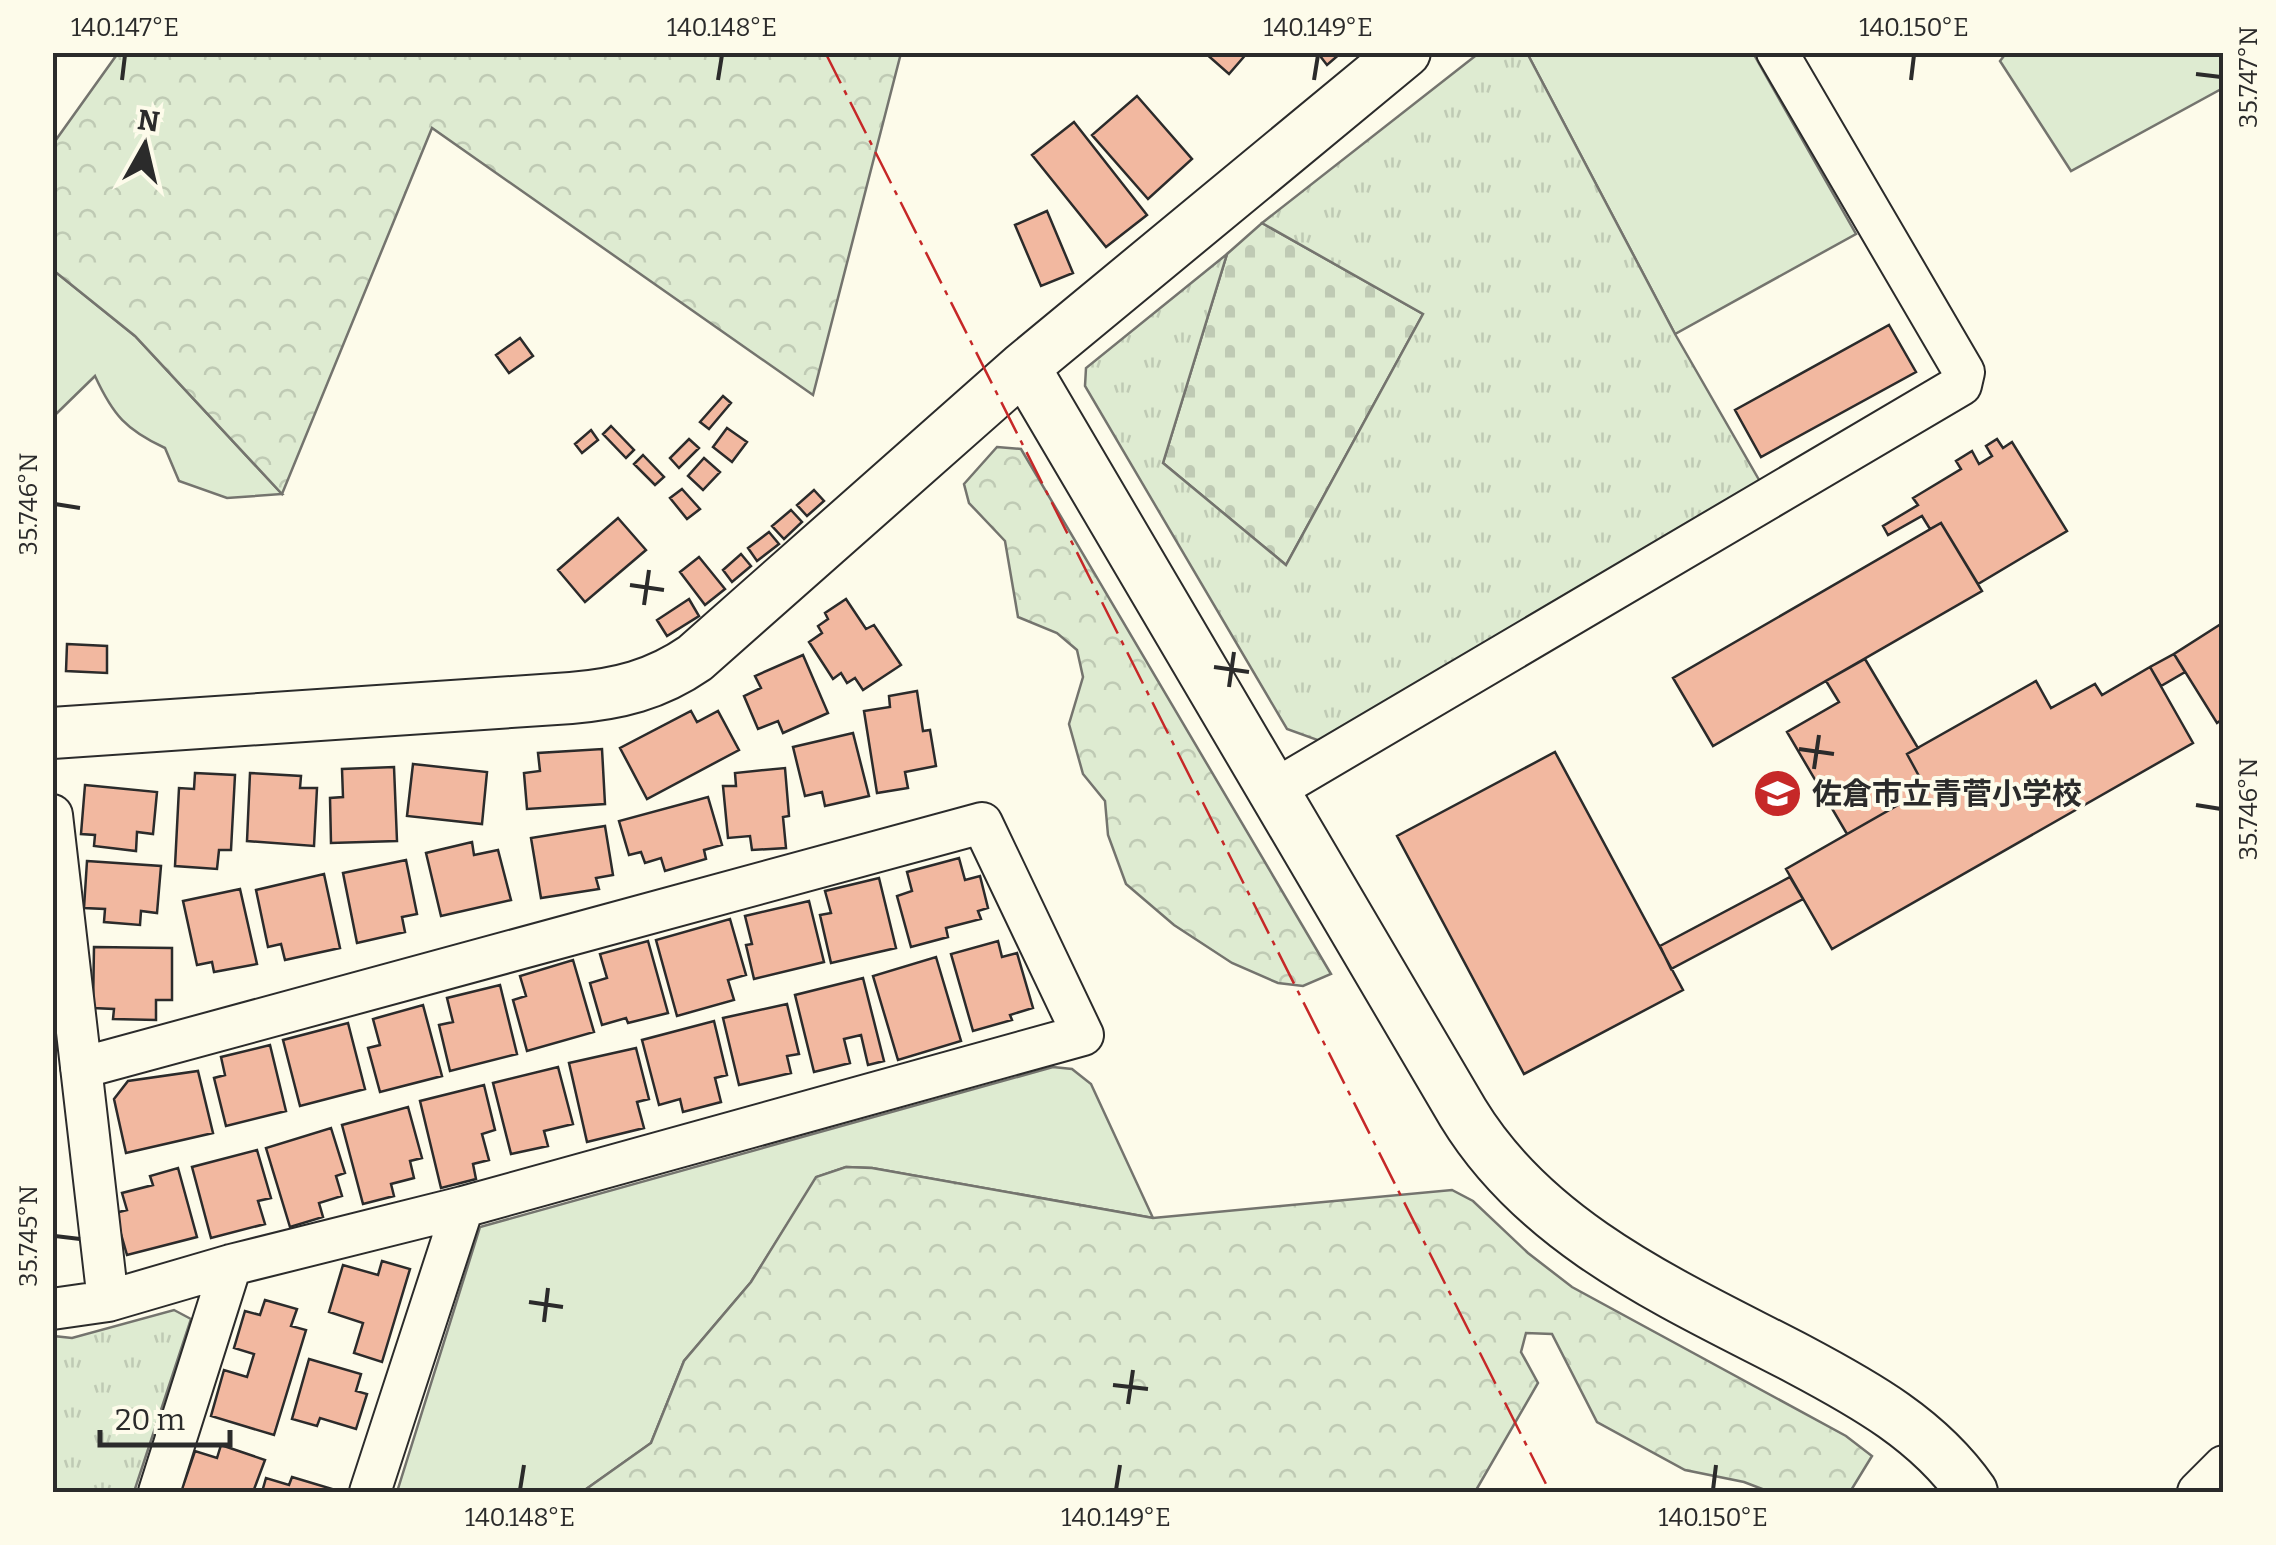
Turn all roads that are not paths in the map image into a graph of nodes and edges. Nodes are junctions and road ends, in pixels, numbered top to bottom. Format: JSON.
{"nodes":[{"id":1,"x":1405,"y":52,"type":"edge"},
{"id":2,"x":1777,"y":52,"type":"edge"},
{"id":3,"x":1024,"y":367,"type":"junction"},
{"id":4,"x":52,"y":733,"type":"edge"},
{"id":5,"x":1274,"y":790,"type":"junction"},
{"id":6,"x":52,"y":814,"type":"edge"},
{"id":7,"x":82,"y":1068,"type":"junction"},
{"id":8,"x":463,"y":1207,"type":"junction"},
{"id":9,"x":232,"y":1265,"type":"junction"},
{"id":10,"x":108,"y":1301,"type":"junction"},
{"id":11,"x":52,"y":1309,"type":"edge"},
{"id":12,"x":2224,"y":1466,"type":"edge"},
{"id":13,"x":1958,"y":1485,"type":"edge"},
{"id":14,"x":159,"y":1492,"type":"edge"},
{"id":15,"x":370,"y":1492,"type":"edge"},
{"id":16,"x":2198,"y":1492,"type":"edge"}],
"edges":[{"from":1,"to":3,"type":"street"},
{"from":2,"to":5,"type":"street"},
{"from":3,"to":4,"type":"street"},
{"from":3,"to":5,"type":"street"},
{"from":5,"to":13,"type":"street"},
{"from":6,"to":7,"type":"street"},
{"from":7,"to":8,"type":"street"},
{"from":7,"to":10,"type":"street"},
{"from":8,"to":9,"type":"street"},
{"from":8,"to":15,"type":"street"},
{"from":9,"to":10,"type":"street"},
{"from":9,"to":14,"type":"street"},
{"from":10,"to":11,"type":"street"},
{"from":12,"to":16,"type":"street"}]}
